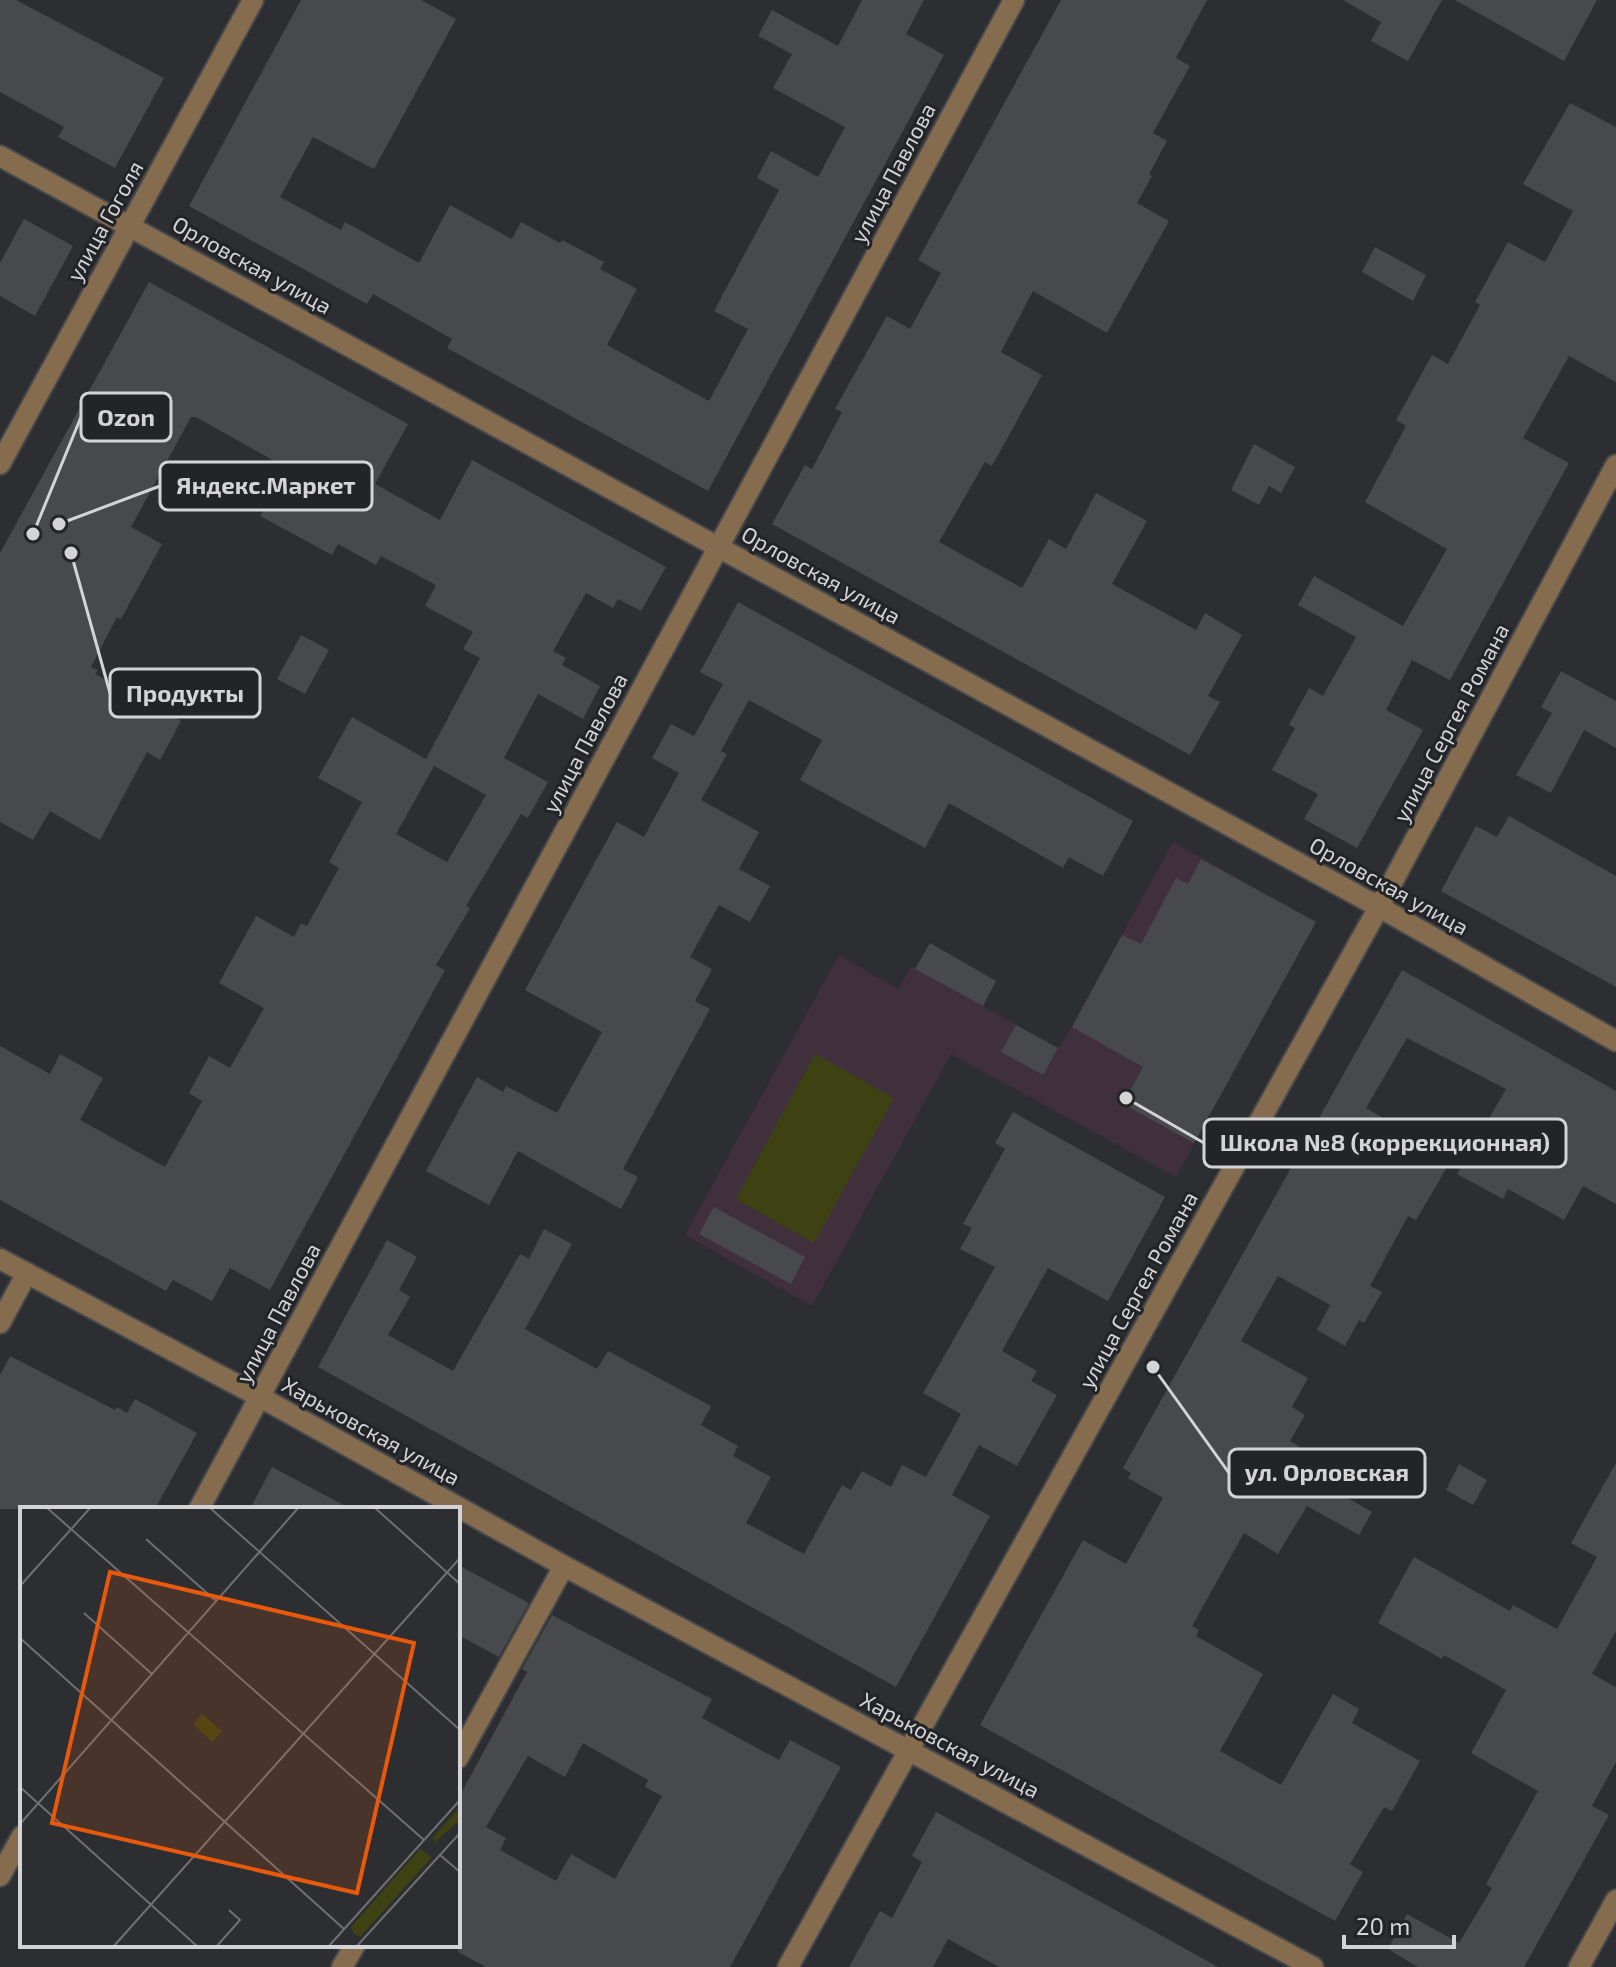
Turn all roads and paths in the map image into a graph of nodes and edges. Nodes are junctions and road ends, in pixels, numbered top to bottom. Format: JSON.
{"nodes":[{"id":1,"x":253,"y":0,"type":"edge"},
{"id":2,"x":1014,"y":0,"type":"edge"},
{"id":3,"x":0,"y":156,"type":"edge"},
{"id":4,"x":130,"y":226,"type":"junction"},
{"id":5,"x":0,"y":464,"type":"edge"},
{"id":6,"x":1616,"y":465,"type":"edge"},
{"id":7,"x":718,"y":547,"type":"junction"},
{"id":8,"x":1379,"y":907,"type":"junction"},
{"id":9,"x":1616,"y":1041,"type":"edge"},
{"id":10,"x":0,"y":1259,"type":"edge"},
{"id":11,"x":27,"y":1273,"type":"junction"},
{"id":12,"x":0,"y":1323,"type":"edge"},
{"id":13,"x":260,"y":1397,"type":"junction"},
{"id":14,"x":200,"y":1507,"type":"edge"},
{"id":15,"x":458,"y":1507,"type":"edge"},
{"id":16,"x":460,"y":1508,"type":"edge"},
{"id":17,"x":564,"y":1566,"type":"junction"},
{"id":18,"x":909,"y":1751,"type":"junction"},
{"id":19,"x":460,"y":1754,"type":"edge"},
{"id":20,"x":20,"y":1840,"type":"edge"},
{"id":21,"x":0,"y":1876,"type":"edge"},
{"id":22,"x":1616,"y":1900,"type":"edge"},
{"id":23,"x":354,"y":1947,"type":"edge"},
{"id":24,"x":342,"y":1967,"type":"edge"},
{"id":25,"x":788,"y":1967,"type":"edge"},
{"id":26,"x":1313,"y":1967,"type":"edge"},
{"id":27,"x":1579,"y":1967,"type":"edge"}],
"edges":[{"from":1,"to":4,"type":"street","name":"улица Гоголя"},
{"from":2,"to":7,"type":"street","name":"улица Павлова"},
{"from":3,"to":4,"type":"street","name":"Орловская улица"},
{"from":4,"to":5,"type":"street","name":"улица Гоголя"},
{"from":4,"to":7,"type":"street","name":"Орловская улица"},
{"from":6,"to":8,"type":"street","name":"улица Сергея Романа"},
{"from":7,"to":8,"type":"street","name":"Орловская улица"},
{"from":7,"to":13,"type":"street","name":"улица Павлова"},
{"from":8,"to":9,"type":"street","name":"Орловская улица"},
{"from":8,"to":18,"type":"street","name":"улица Сергея Романа"},
{"from":10,"to":11,"type":"street","name":"Харьковская улица"},
{"from":11,"to":12,"type":"street"},
{"from":11,"to":13,"type":"street","name":"Харьковская улица"},
{"from":13,"to":14,"type":"street","name":"улица Павлова"},
{"from":13,"to":15,"type":"street","name":"Харьковская улица"},
{"from":16,"to":17,"type":"street","name":"Харьковская улица"},
{"from":17,"to":18,"type":"street","name":"Харьковская улица"},
{"from":17,"to":19,"type":"street"},
{"from":18,"to":25,"type":"street","name":"улица Сергея Романа"},
{"from":18,"to":26,"type":"street","name":"Харьковская улица"},
{"from":20,"to":21,"type":"street"},
{"from":22,"to":27,"type":"street"},
{"from":23,"to":24,"type":"street"}]}
